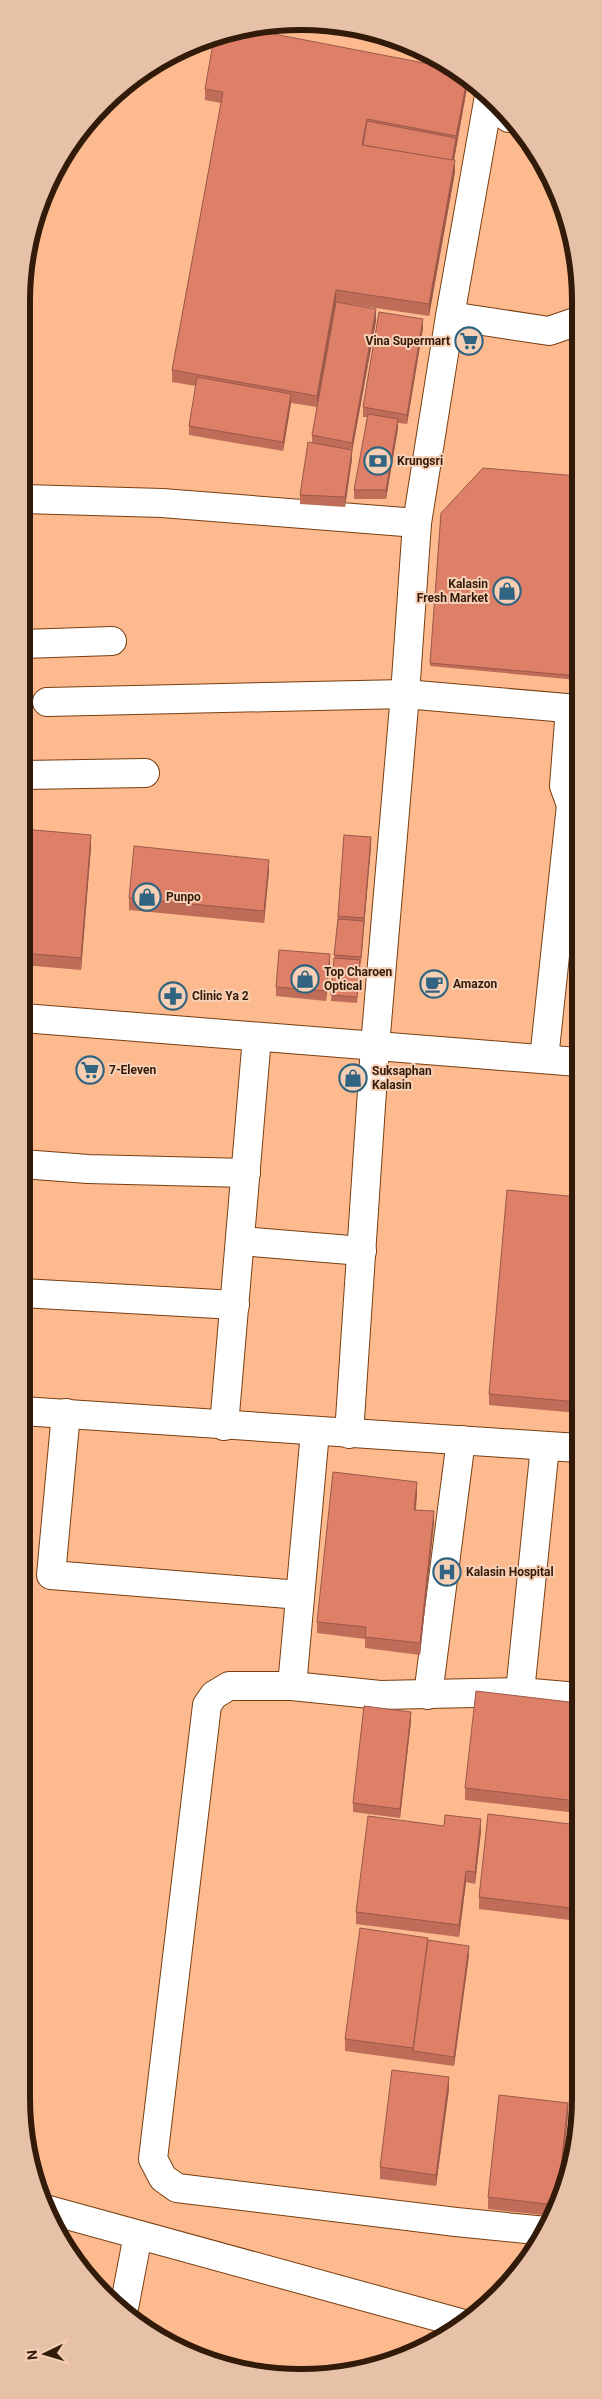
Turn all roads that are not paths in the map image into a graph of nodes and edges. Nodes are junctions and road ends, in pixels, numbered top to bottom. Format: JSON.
{"nodes":[{"id":1,"x":494,"y":110,"type":"edge"},
{"id":2,"x":450,"y":316,"type":"junction"},
{"id":3,"x":572,"y":323,"type":"edge"},
{"id":4,"x":30,"y":499,"type":"edge"},
{"id":5,"x":417,"y":523,"type":"junction"},
{"id":6,"x":112,"y":641,"type":"dead end"},
{"id":7,"x":30,"y":644,"type":"edge"},
{"id":8,"x":405,"y":694,"type":"junction"},
{"id":9,"x":47,"y":702,"type":"dead end"},
{"id":10,"x":572,"y":708,"type":"edge"},
{"id":11,"x":572,"y":724,"type":"edge"},
{"id":12,"x":145,"y":773,"type":"dead end"},
{"id":13,"x":30,"y":775,"type":"edge"},
{"id":14,"x":572,"y":800,"type":"edge"},
{"id":15,"x":572,"y":830,"type":"edge"},
{"id":16,"x":30,"y":1019,"type":"edge"},
{"id":17,"x":257,"y":1037,"type":"junction"},
{"id":18,"x":375,"y":1046,"type":"junction"},
{"id":19,"x":544,"y":1059,"type":"junction"},
{"id":20,"x":572,"y":1061,"type":"edge"},
{"id":21,"x":30,"y":1165,"type":"edge"},
{"id":22,"x":246,"y":1173,"type":"junction"},
{"id":23,"x":240,"y":1241,"type":"junction"},
{"id":24,"x":362,"y":1251,"type":"junction"},
{"id":25,"x":30,"y":1293,"type":"edge"},
{"id":26,"x":235,"y":1305,"type":"junction"},
{"id":27,"x":30,"y":1411,"type":"edge"},
{"id":28,"x":66,"y":1413,"type":"junction"},
{"id":29,"x":224,"y":1426,"type":"junction"},
{"id":30,"x":315,"y":1432,"type":"junction"},
{"id":31,"x":349,"y":1434,"type":"junction"},
{"id":32,"x":461,"y":1440,"type":"junction"},
{"id":33,"x":546,"y":1446,"type":"junction"},
{"id":34,"x":572,"y":1448,"type":"edge"},
{"id":35,"x":300,"y":1595,"type":"junction"},
{"id":36,"x":292,"y":1686,"type":"junction"},
{"id":37,"x":520,"y":1692,"type":"junction"},
{"id":38,"x":428,"y":1695,"type":"junction"},
{"id":39,"x":572,"y":1696,"type":"edge"},
{"id":40,"x":55,"y":2212,"type":"edge"},
{"id":41,"x":538,"y":2230,"type":"edge"},
{"id":42,"x":138,"y":2235,"type":"junction"},
{"id":43,"x":125,"y":2304,"type":"edge"},
{"id":44,"x":454,"y":2321,"type":"edge"}],
"edges":[{"from":1,"to":2,"type":"street"},
{"from":2,"to":3,"type":"street"},
{"from":2,"to":5,"type":"street"},
{"from":4,"to":5,"type":"street"},
{"from":5,"to":8,"type":"street"},
{"from":6,"to":7,"type":"street"},
{"from":8,"to":9,"type":"street"},
{"from":8,"to":10,"type":"street"},
{"from":8,"to":18,"type":"street"},
{"from":11,"to":14,"type":"street"},
{"from":12,"to":13,"type":"street"},
{"from":15,"to":19,"type":"street"},
{"from":16,"to":17,"type":"street"},
{"from":17,"to":18,"type":"street"},
{"from":17,"to":22,"type":"street"},
{"from":18,"to":19,"type":"street"},
{"from":18,"to":24,"type":"street"},
{"from":19,"to":20,"type":"street"},
{"from":21,"to":22,"type":"street"},
{"from":22,"to":23,"type":"street"},
{"from":23,"to":24,"type":"street"},
{"from":23,"to":26,"type":"street"},
{"from":24,"to":31,"type":"street"},
{"from":25,"to":26,"type":"street"},
{"from":26,"to":29,"type":"street"},
{"from":27,"to":28,"type":"street"},
{"from":28,"to":29,"type":"street"},
{"from":28,"to":35,"type":"street"},
{"from":29,"to":30,"type":"street"},
{"from":30,"to":31,"type":"street"},
{"from":30,"to":35,"type":"street"},
{"from":31,"to":32,"type":"street"},
{"from":32,"to":33,"type":"street"},
{"from":32,"to":38,"type":"street"},
{"from":33,"to":34,"type":"street"},
{"from":33,"to":37,"type":"street"},
{"from":35,"to":36,"type":"street"},
{"from":36,"to":38,"type":"street"},
{"from":36,"to":41,"type":"street"},
{"from":37,"to":38,"type":"street"},
{"from":37,"to":39,"type":"street"},
{"from":40,"to":42,"type":"street"},
{"from":42,"to":43,"type":"street"},
{"from":42,"to":44,"type":"street"}]}
